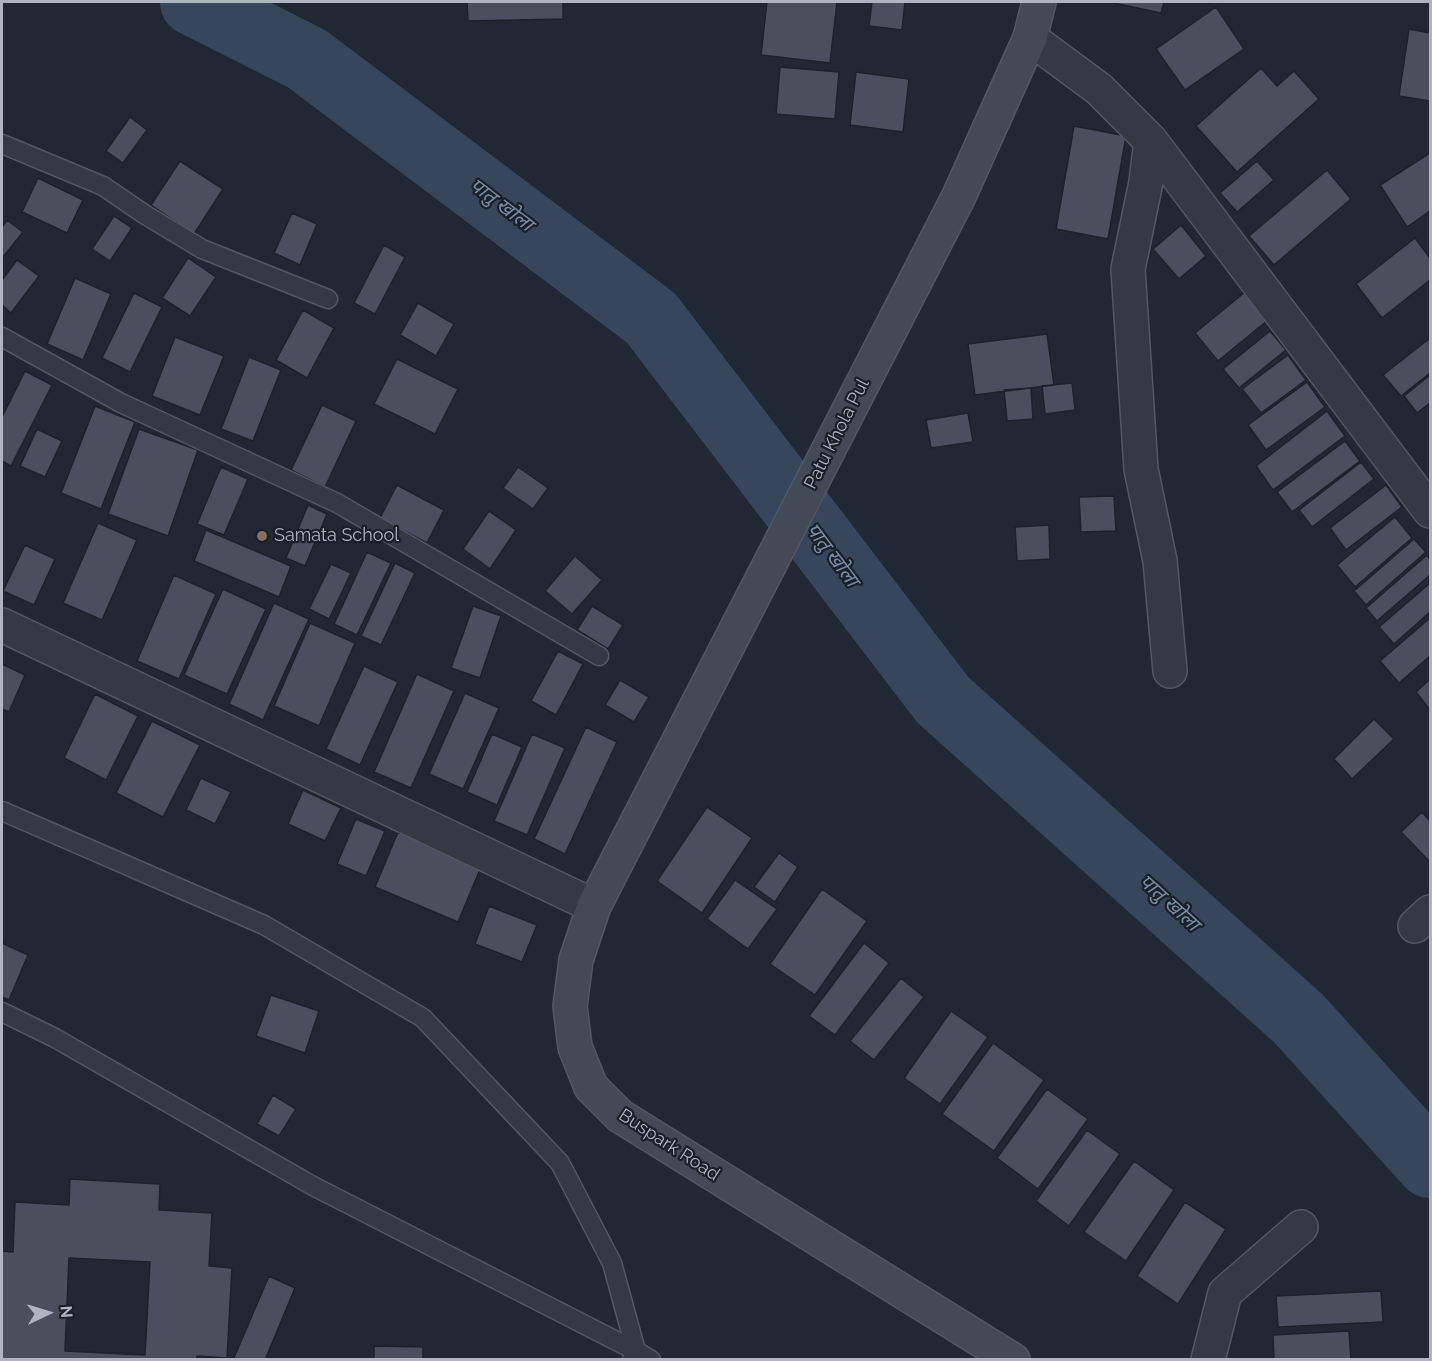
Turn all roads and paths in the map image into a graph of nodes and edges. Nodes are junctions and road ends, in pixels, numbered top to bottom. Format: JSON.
{"nodes":[{"id":1,"x":1039,"y":2,"type":"edge"},
{"id":2,"x":1030,"y":38,"type":"junction"},
{"id":3,"x":1151,"y":141,"type":"junction"},
{"id":4,"x":2,"y":144,"type":"edge"},
{"id":5,"x":328,"y":299,"type":"dead end"},
{"id":6,"x":2,"y":338,"type":"edge"},
{"id":7,"x":1431,"y":511,"type":"edge"},
{"id":8,"x":2,"y":625,"type":"edge"},
{"id":9,"x":599,"y":656,"type":"dead end"},
{"id":10,"x":1170,"y":670,"type":"dead end"},
{"id":11,"x":647,"y":800,"type":"joint"},
{"id":12,"x":2,"y":811,"type":"edge"},
{"id":13,"x":594,"y":906,"type":"junction"},
{"id":14,"x":2,"y":1012,"type":"edge"},
{"id":15,"x":1301,"y":1227,"type":"dead end"},
{"id":16,"x":640,"y":1356,"type":"edge"},
{"id":17,"x":1013,"y":1359,"type":"edge"},
{"id":18,"x":1208,"y":1359,"type":"edge"}],
"edges":[{"from":1,"to":2,"type":"main road","name":"Patu Khola Pul"},
{"from":2,"to":3,"type":"street"},
{"from":2,"to":11,"type":"main road","name":"Patu Khola Pul"},
{"from":3,"to":7,"type":"street"},
{"from":3,"to":10,"type":"street"},
{"from":4,"to":5,"type":"lane"},
{"from":6,"to":9,"type":"lane"},
{"from":8,"to":13,"type":"street"},
{"from":11,"to":13,"type":"main road","name":"Buspark Road"},
{"from":12,"to":16,"type":"lane"},
{"from":13,"to":17,"type":"main road","name":"Buspark Road"},
{"from":14,"to":16,"type":"lane"},
{"from":15,"to":18,"type":"street"}]}
